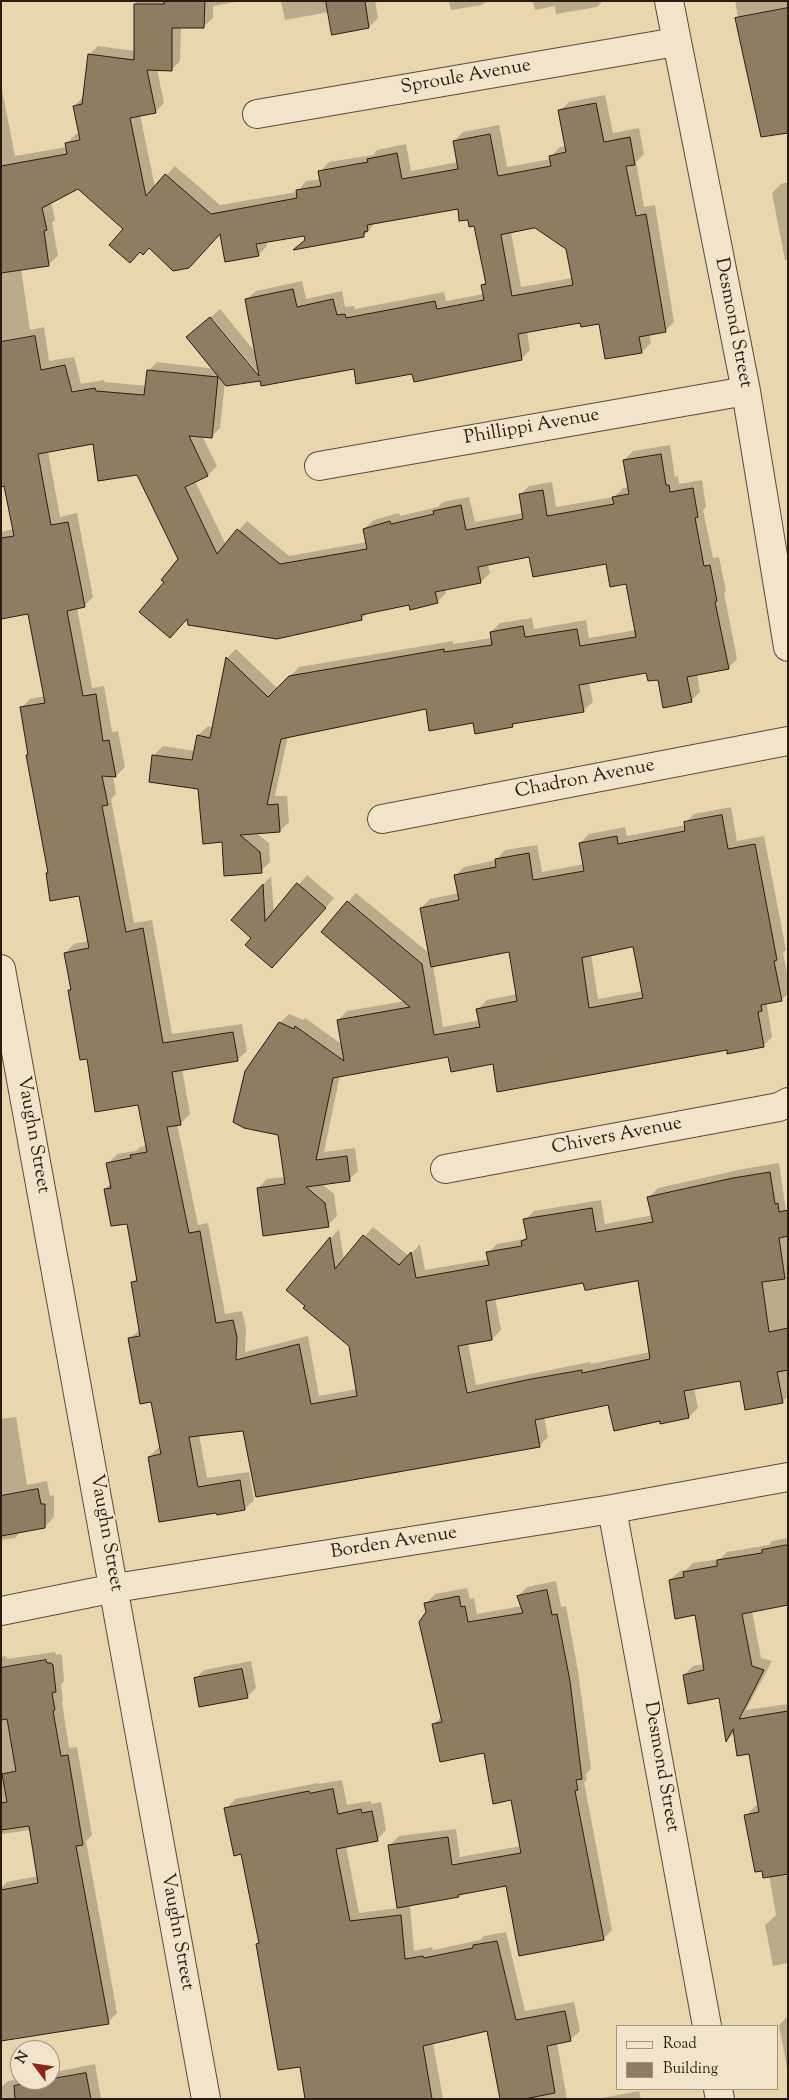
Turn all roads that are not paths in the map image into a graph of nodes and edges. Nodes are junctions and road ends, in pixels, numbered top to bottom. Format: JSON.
{"nodes":[{"id":1,"x":669,"y":1,"type":"edge"},
{"id":2,"x":676,"y":42,"type":"junction"},
{"id":3,"x":257,"y":114,"type":"dead end"},
{"id":4,"x":746,"y":391,"type":"junction"},
{"id":5,"x":319,"y":466,"type":"dead end"},
{"id":6,"x":788,"y":647,"type":"edge"},
{"id":7,"x":788,"y":741,"type":"edge"},
{"id":8,"x":382,"y":818,"type":"dead end"},
{"id":9,"x":1,"y":968,"type":"edge"},
{"id":10,"x":788,"y":1102,"type":"edge"},
{"id":11,"x":445,"y":1169,"type":"dead end"},
{"id":12,"x":788,"y":1477,"type":"edge"},
{"id":13,"x":612,"y":1509,"type":"junction"},
{"id":14,"x":115,"y":1588,"type":"junction"},
{"id":15,"x":1,"y":1611,"type":"edge"},
{"id":16,"x":707,"y":2025,"type":"edge"},
{"id":17,"x":206,"y":2099,"type":"edge"}],
"edges":[{"from":1,"to":2,"type":"street","name":"Desmond Street"},
{"from":2,"to":3,"type":"street","name":"Sproule Avenue"},
{"from":2,"to":4,"type":"street","name":"Desmond Street"},
{"from":4,"to":5,"type":"street","name":"Phillippi Avenue"},
{"from":4,"to":6,"type":"street","name":"Desmond Street"},
{"from":7,"to":8,"type":"street","name":"Chadron Avenue"},
{"from":9,"to":14,"type":"street","name":"Vaughn Street"},
{"from":10,"to":11,"type":"street","name":"Chivers Avenue"},
{"from":12,"to":13,"type":"street","name":"Borden Avenue"},
{"from":13,"to":14,"type":"street","name":"Borden Avenue"},
{"from":13,"to":16,"type":"street","name":"Desmond Street"},
{"from":14,"to":15,"type":"street","name":"Borden Avenue"},
{"from":14,"to":17,"type":"street","name":"Vaughn Street"}]}
